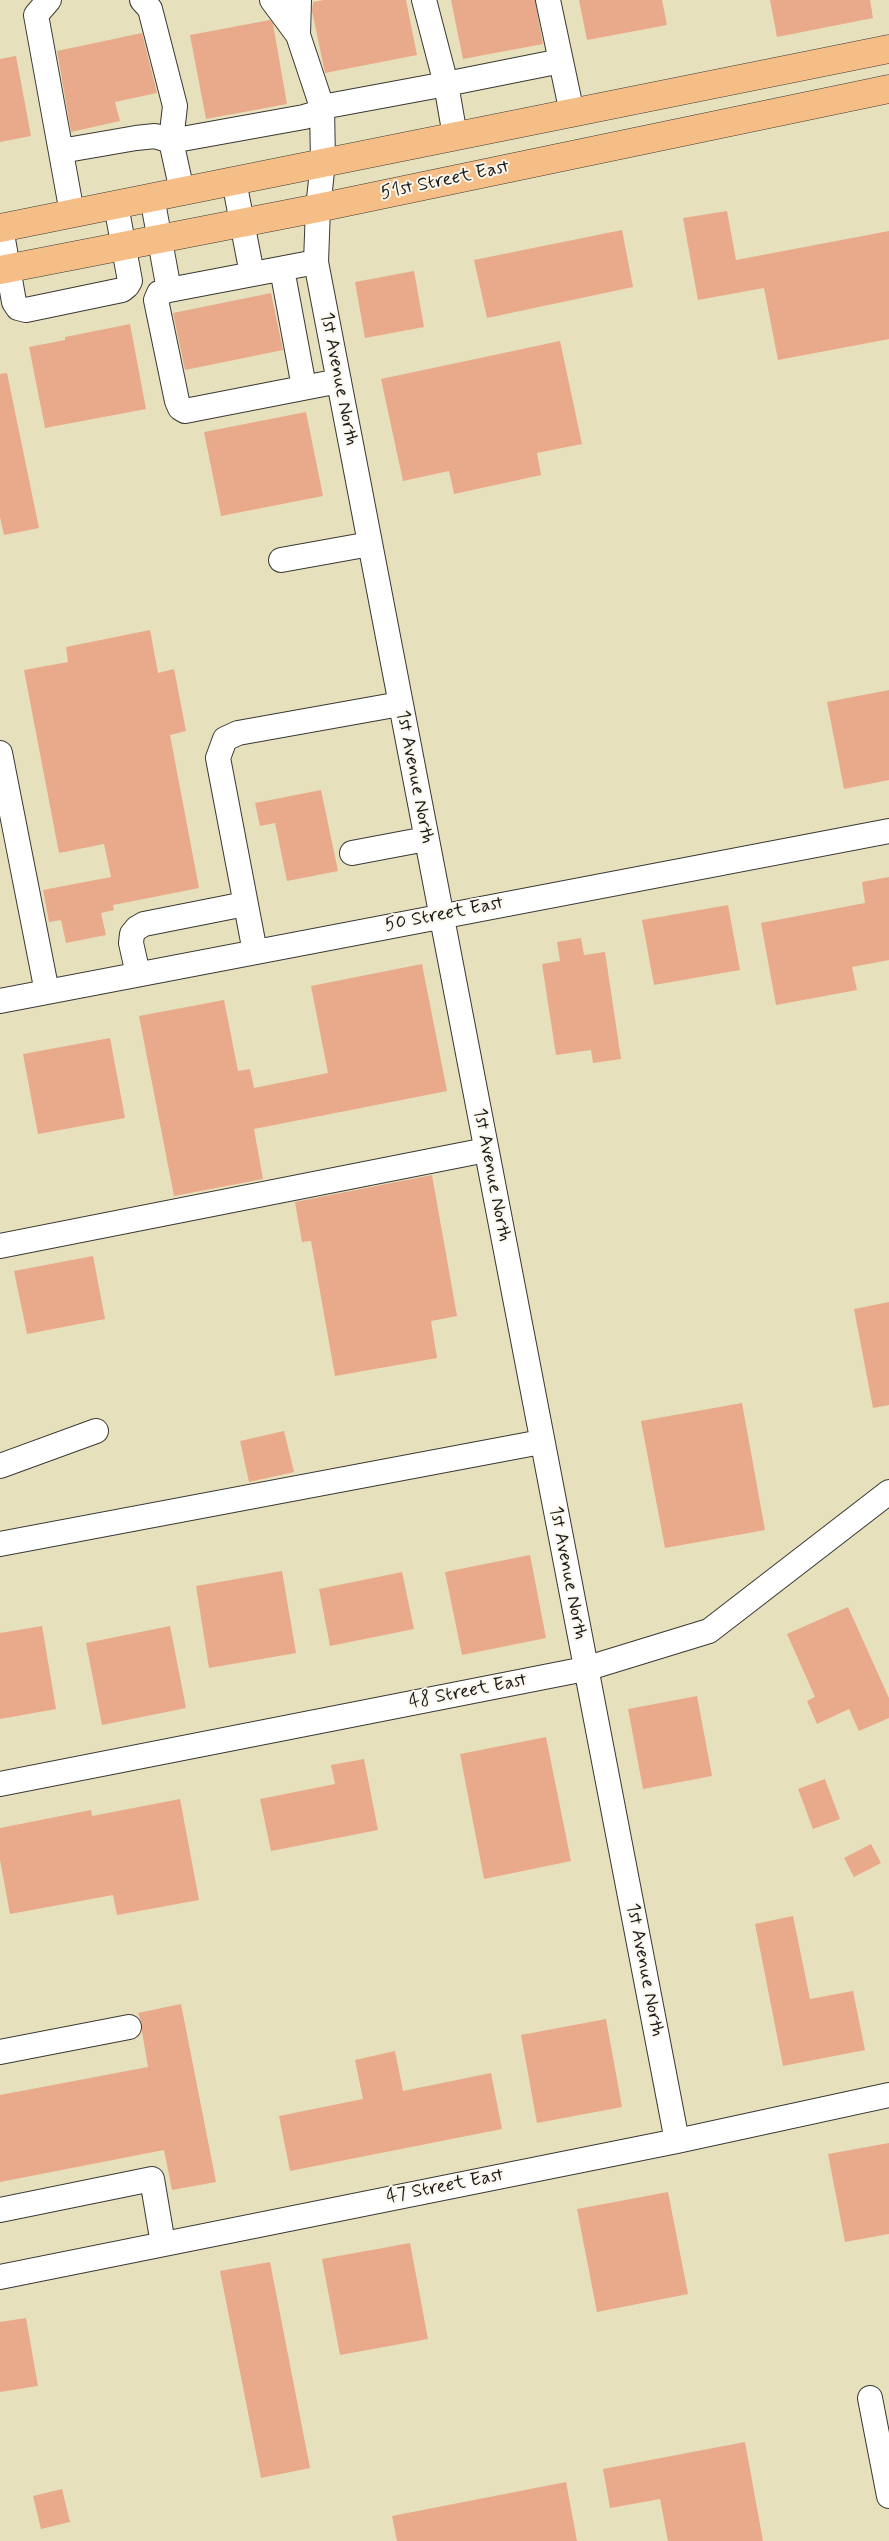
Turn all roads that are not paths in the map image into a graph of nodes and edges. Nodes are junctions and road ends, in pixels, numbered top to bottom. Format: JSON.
{"nodes":[{"id":1,"x":49,"y":0,"type":"edge"},
{"id":2,"x":142,"y":0,"type":"edge"},
{"id":3,"x":272,"y":0,"type":"edge"},
{"id":4,"x":299,"y":0,"type":"edge"},
{"id":5,"x":548,"y":0,"type":"edge"},
{"id":6,"x":426,"y":1,"type":"edge"},
{"id":7,"x":298,"y":35,"type":"junction"},
{"id":8,"x":889,"y":49,"type":"edge"},
{"id":9,"x":561,"y":61,"type":"junction"},
{"id":10,"x":446,"y":84,"type":"junction"},
{"id":11,"x":889,"y":89,"type":"edge"},
{"id":12,"x":322,"y":106,"type":"junction"},
{"id":13,"x":572,"y":113,"type":"junction"},
{"id":14,"x":455,"y":136,"type":"junction"},
{"id":15,"x":171,"y":142,"type":"junction"},
{"id":16,"x":61,"y":151,"type":"junction"},
{"id":17,"x":323,"y":162,"type":"junction"},
{"id":18,"x":234,"y":181,"type":"junction"},
{"id":19,"x":182,"y":192,"type":"junction"},
{"id":20,"x":152,"y":197,"type":"junction"},
{"id":21,"x":116,"y":204,"type":"junction"},
{"id":22,"x":318,"y":208,"type":"junction"},
{"id":23,"x":72,"y":213,"type":"junction"},
{"id":24,"x":241,"y":221,"type":"junction"},
{"id":25,"x":0,"y":228,"type":"edge"},
{"id":26,"x":160,"y":238,"type":"junction"},
{"id":27,"x":123,"y":245,"type":"junction"},
{"id":28,"x":316,"y":262,"type":"junction"},
{"id":29,"x":282,"y":268,"type":"junction"},
{"id":30,"x":4,"y":269,"type":"edge"},
{"id":31,"x":252,"y":274,"type":"junction"},
{"id":32,"x":169,"y":290,"type":"junction"},
{"id":33,"x":339,"y":381,"type":"junction"},
{"id":34,"x":304,"y":387,"type":"junction"},
{"id":35,"x":370,"y":544,"type":"junction"},
{"id":36,"x":281,"y":560,"type":"dead end"},
{"id":37,"x":400,"y":704,"type":"junction"},
{"id":38,"x":0,"y":753,"type":"edge"},
{"id":39,"x":889,"y":831,"type":"edge"},
{"id":40,"x":426,"y":839,"type":"junction"},
{"id":41,"x":352,"y":853,"type":"dead end"},
{"id":42,"x":245,"y":904,"type":"junction"},
{"id":43,"x":440,"y":916,"type":"junction"},
{"id":44,"x":255,"y":952,"type":"junction"},
{"id":45,"x":138,"y":974,"type":"junction"},
{"id":46,"x":47,"y":992,"type":"junction"},
{"id":47,"x":0,"y":1001,"type":"edge"},
{"id":48,"x":486,"y":1150,"type":"junction"},
{"id":49,"x":0,"y":1246,"type":"edge"},
{"id":50,"x":96,"y":1430,"type":"dead end"},
{"id":51,"x":541,"y":1442,"type":"junction"},
{"id":52,"x":0,"y":1466,"type":"edge"},
{"id":53,"x":889,"y":1492,"type":"edge"},
{"id":54,"x":0,"y":1544,"type":"edge"},
{"id":55,"x":585,"y":1669,"type":"junction"},
{"id":56,"x":0,"y":1784,"type":"edge"},
{"id":57,"x":129,"y":2027,"type":"dead end"},
{"id":58,"x":0,"y":2052,"type":"edge"},
{"id":59,"x":889,"y":2095,"type":"edge"},
{"id":60,"x":677,"y":2141,"type":"junction"},
{"id":61,"x":0,"y":2210,"type":"edge"},
{"id":62,"x":163,"y":2244,"type":"junction"},
{"id":63,"x":0,"y":2277,"type":"edge"},
{"id":64,"x":870,"y":2398,"type":"dead end"},
{"id":65,"x":889,"y":2496,"type":"edge"}],
"edges":[{"from":1,"to":16,"type":"street"},
{"from":2,"to":15,"type":"street"},
{"from":3,"to":7,"type":"street"},
{"from":4,"to":7,"type":"street"},
{"from":5,"to":9,"type":"street"},
{"from":6,"to":10,"type":"street"},
{"from":7,"to":12,"type":"street","name":"1st Avenue North"},
{"from":8,"to":13,"type":"main road"},
{"from":9,"to":10,"type":"street"},
{"from":9,"to":13,"type":"street"},
{"from":10,"to":12,"type":"street"},
{"from":10,"to":14,"type":"street"},
{"from":11,"to":22,"type":"main road","name":"51st Street East"},
{"from":12,"to":15,"type":"street"},
{"from":12,"to":17,"type":"street","name":"1st Avenue North"},
{"from":13,"to":14,"type":"main road"},
{"from":14,"to":17,"type":"main road"},
{"from":15,"to":16,"type":"street"},
{"from":15,"to":19,"type":"street"},
{"from":16,"to":23,"type":"street"},
{"from":17,"to":18,"type":"main road"},
{"from":17,"to":22,"type":"street","name":"1st Avenue North"},
{"from":18,"to":19,"type":"main road"},
{"from":18,"to":24,"type":"street"},
{"from":19,"to":20,"type":"main road"},
{"from":20,"to":21,"type":"main road"},
{"from":20,"to":26,"type":"street"},
{"from":21,"to":23,"type":"main road"},
{"from":21,"to":27,"type":"street"},
{"from":22,"to":24,"type":"main road","name":"51st Street East"},
{"from":22,"to":28,"type":"street","name":"1st Avenue North"},
{"from":23,"to":25,"type":"main road"},
{"from":24,"to":26,"type":"main road","name":"51st Street East"},
{"from":24,"to":31,"type":"street"},
{"from":25,"to":30,"type":"street"},
{"from":26,"to":27,"type":"main road","name":"51st Street East"},
{"from":26,"to":32,"type":"street"},
{"from":27,"to":30,"type":"main road","name":"51st Street East"},
{"from":27,"to":30,"type":"street"},
{"from":28,"to":29,"type":"street"},
{"from":28,"to":33,"type":"street","name":"1st Avenue North"},
{"from":29,"to":31,"type":"street"},
{"from":29,"to":34,"type":"street"},
{"from":31,"to":32,"type":"street"},
{"from":32,"to":34,"type":"street"},
{"from":33,"to":34,"type":"street"},
{"from":33,"to":35,"type":"street","name":"1st Avenue North"},
{"from":35,"to":36,"type":"street"},
{"from":35,"to":37,"type":"street","name":"1st Avenue North"},
{"from":37,"to":40,"type":"street","name":"1st Avenue North"},
{"from":37,"to":42,"type":"street"},
{"from":38,"to":46,"type":"street"},
{"from":39,"to":43,"type":"street","name":"50 Street East"},
{"from":40,"to":41,"type":"street"},
{"from":40,"to":43,"type":"street","name":"1st Avenue North"},
{"from":42,"to":44,"type":"street"},
{"from":42,"to":45,"type":"street"},
{"from":43,"to":44,"type":"street","name":"50 Street East"},
{"from":43,"to":48,"type":"street","name":"1st Avenue North"},
{"from":44,"to":45,"type":"street","name":"50 Street East"},
{"from":45,"to":46,"type":"street","name":"50 Street East"},
{"from":46,"to":47,"type":"street","name":"50 Street East"},
{"from":48,"to":49,"type":"street"},
{"from":48,"to":51,"type":"street","name":"1st Avenue North"},
{"from":50,"to":52,"type":"street"},
{"from":51,"to":54,"type":"street"},
{"from":51,"to":55,"type":"street","name":"1st Avenue North"},
{"from":53,"to":55,"type":"street","name":"48 Street East"},
{"from":55,"to":56,"type":"street","name":"48 Street East"},
{"from":55,"to":60,"type":"street","name":"1st Avenue North"},
{"from":57,"to":58,"type":"street"},
{"from":59,"to":60,"type":"street","name":"47 Street East"},
{"from":60,"to":62,"type":"street","name":"47 Street East"},
{"from":61,"to":62,"type":"street"},
{"from":62,"to":63,"type":"street","name":"47 Street East"},
{"from":64,"to":65,"type":"street"}]}
